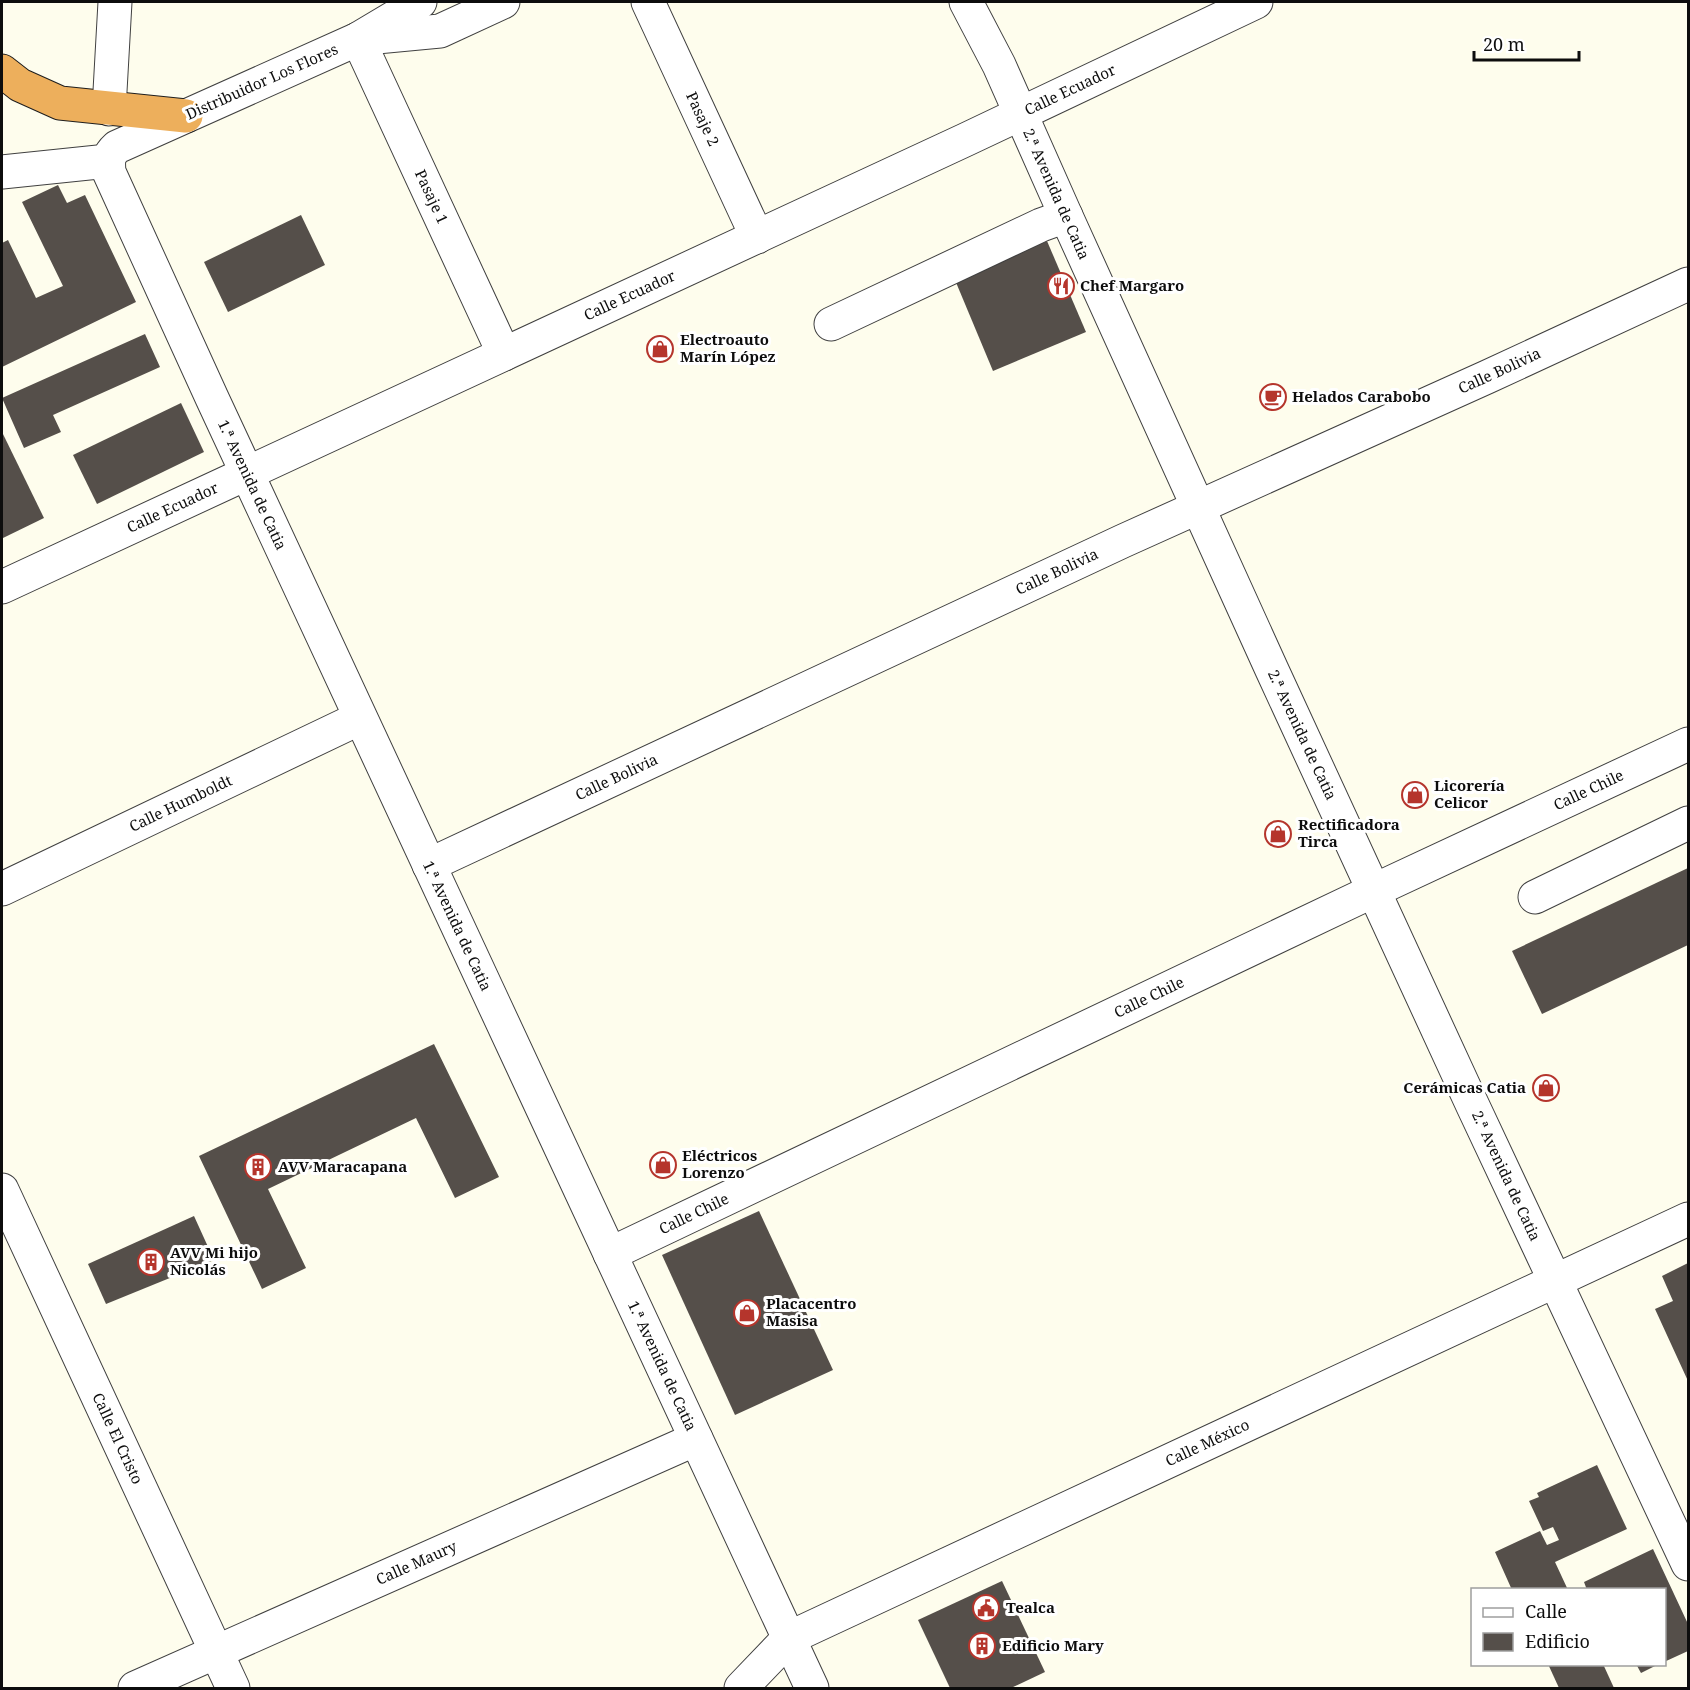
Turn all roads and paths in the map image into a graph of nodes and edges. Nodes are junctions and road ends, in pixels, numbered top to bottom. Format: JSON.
{"nodes":[{"id":1,"x":115,"y":2,"type":"edge"},
{"id":2,"x":420,"y":2,"type":"edge"},
{"id":3,"x":503,"y":2,"type":"edge"},
{"id":4,"x":648,"y":2,"type":"edge"},
{"id":5,"x":966,"y":2,"type":"edge"},
{"id":6,"x":1256,"y":2,"type":"edge"},
{"id":7,"x":358,"y":39,"type":"junction"},
{"id":8,"x":2,"y":71,"type":"edge"},
{"id":9,"x":109,"y":109,"type":"junction"},
{"id":10,"x":1021,"y":114,"type":"junction"},
{"id":11,"x":186,"y":116,"type":"junction"},
{"id":12,"x":108,"y":161,"type":"junction"},
{"id":13,"x":2,"y":172,"type":"edge"},
{"id":14,"x":1066,"y":216,"type":"junction"},
{"id":15,"x":757,"y":237,"type":"junction"},
{"id":16,"x":1689,"y":284,"type":"edge"},
{"id":17,"x":831,"y":324,"type":"dead end"},
{"id":18,"x":504,"y":354,"type":"junction"},
{"id":19,"x":247,"y":473,"type":"junction"},
{"id":20,"x":1199,"y":507,"type":"junction"},
{"id":21,"x":2,"y":587,"type":"edge"},
{"id":22,"x":360,"y":718,"type":"junction"},
{"id":23,"x":1689,"y":744,"type":"edge"},
{"id":24,"x":1689,"y":823,"type":"edge"},
{"id":25,"x":429,"y":865,"type":"junction"},
{"id":26,"x":2,"y":889,"type":"edge"},
{"id":27,"x":1373,"y":891,"type":"junction"},
{"id":28,"x":1535,"y":897,"type":"dead end"},
{"id":29,"x":2,"y":1190,"type":"edge"},
{"id":30,"x":1689,"y":1219,"type":"edge"},
{"id":31,"x":610,"y":1254,"type":"junction"},
{"id":32,"x":1555,"y":1281,"type":"junction"},
{"id":33,"x":696,"y":1439,"type":"junction"},
{"id":34,"x":1689,"y":1564,"type":"edge"},
{"id":35,"x":789,"y":1638,"type":"junction"},
{"id":36,"x":216,"y":1652,"type":"junction"},
{"id":37,"x":135,"y":1689,"type":"edge"},
{"id":38,"x":233,"y":1689,"type":"edge"},
{"id":39,"x":741,"y":1689,"type":"edge"},
{"id":40,"x":812,"y":1689,"type":"edge"}],
"edges":[{"from":1,"to":9,"type":"street"},
{"from":2,"to":7,"type":"street","name":"Distribuidor Los Flores"},
{"from":3,"to":7,"type":"street"},
{"from":4,"to":15,"type":"street","name":"Pasaje 2"},
{"from":5,"to":10,"type":"street","name":"2.ª Avenida de Catia"},
{"from":6,"to":10,"type":"street","name":"Calle Ecuador"},
{"from":7,"to":11,"type":"street","name":"Distribuidor Los Flores"},
{"from":7,"to":18,"type":"street","name":"Pasaje 1"},
{"from":8,"to":9,"type":"highway"},
{"from":9,"to":11,"type":"highway"},
{"from":10,"to":14,"type":"street","name":"2.ª Avenida de Catia"},
{"from":10,"to":15,"type":"street","name":"Calle Ecuador"},
{"from":11,"to":12,"type":"street","name":"Distribuidor Los Flores"},
{"from":12,"to":13,"type":"street"},
{"from":12,"to":19,"type":"street","name":"1.ª Avenida de Catia"},
{"from":14,"to":17,"type":"street"},
{"from":14,"to":20,"type":"street","name":"2.ª Avenida de Catia"},
{"from":15,"to":18,"type":"street","name":"Calle Ecuador"},
{"from":16,"to":20,"type":"street","name":"Calle Bolivia"},
{"from":18,"to":19,"type":"street","name":"Calle Ecuador"},
{"from":19,"to":21,"type":"street","name":"Calle Ecuador"},
{"from":19,"to":22,"type":"street","name":"1.ª Avenida de Catia"},
{"from":20,"to":25,"type":"street","name":"Calle Bolivia"},
{"from":20,"to":27,"type":"street","name":"2.ª Avenida de Catia"},
{"from":22,"to":25,"type":"street","name":"1.ª Avenida de Catia"},
{"from":22,"to":26,"type":"street","name":"Calle Humboldt"},
{"from":23,"to":27,"type":"street","name":"Calle Chile"},
{"from":24,"to":28,"type":"street"},
{"from":25,"to":31,"type":"street","name":"1.ª Avenida de Catia"},
{"from":27,"to":31,"type":"street","name":"Calle Chile"},
{"from":27,"to":32,"type":"street","name":"2.ª Avenida de Catia"},
{"from":29,"to":36,"type":"street","name":"Calle El Cristo"},
{"from":30,"to":32,"type":"street","name":"Calle México"},
{"from":31,"to":33,"type":"street","name":"1.ª Avenida de Catia"},
{"from":32,"to":34,"type":"street","name":"2.ª Avenida de Catia"},
{"from":32,"to":35,"type":"street","name":"Calle México"},
{"from":33,"to":35,"type":"street","name":"1.ª Avenida de Catia"},
{"from":33,"to":36,"type":"street","name":"Calle Maury"},
{"from":35,"to":39,"type":"street","name":"Calle México"},
{"from":35,"to":40,"type":"street","name":"1.ª Avenida de Catia"},
{"from":36,"to":37,"type":"street","name":"Calle Maury"},
{"from":36,"to":38,"type":"street","name":"Calle El Cristo"}]}
